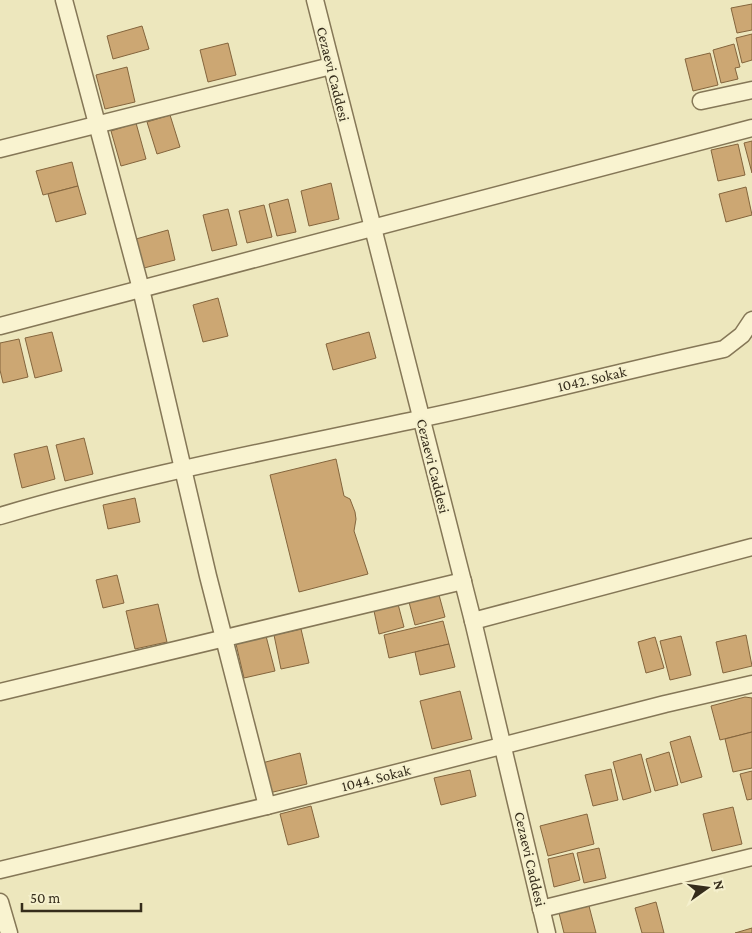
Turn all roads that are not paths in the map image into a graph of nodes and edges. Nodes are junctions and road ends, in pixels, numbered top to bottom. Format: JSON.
{"nodes":[{"id":1,"x":64,"y":0,"type":"edge"},
{"id":2,"x":315,"y":0,"type":"edge"},
{"id":3,"x":331,"y":66,"type":"junction"},
{"id":4,"x":752,"y":90,"type":"edge"},
{"id":5,"x":701,"y":101,"type":"dead end"},
{"id":6,"x":97,"y":124,"type":"junction"},
{"id":7,"x":752,"y":128,"type":"edge"},
{"id":8,"x":0,"y":149,"type":"edge"},
{"id":9,"x":373,"y":229,"type":"junction"},
{"id":10,"x":141,"y":289,"type":"junction"},
{"id":11,"x":752,"y":320,"type":"edge"},
{"id":12,"x":0,"y":326,"type":"edge"},
{"id":13,"x":421,"y":419,"type":"junction"},
{"id":14,"x":183,"y":468,"type":"junction"},
{"id":15,"x":0,"y":516,"type":"edge"},
{"id":16,"x":752,"y":547,"type":"edge"},
{"id":17,"x":463,"y":581,"type":"junction"},
{"id":18,"x":473,"y":621,"type":"junction"},
{"id":19,"x":224,"y":638,"type":"junction"},
{"id":20,"x":752,"y":684,"type":"edge"},
{"id":21,"x":0,"y":692,"type":"edge"},
{"id":22,"x":503,"y":746,"type":"junction"},
{"id":23,"x":267,"y":806,"type":"junction"},
{"id":24,"x":752,"y":857,"type":"edge"},
{"id":25,"x":0,"y":870,"type":"edge"},
{"id":26,"x":0,"y":902,"type":"edge"},
{"id":27,"x":541,"y":909,"type":"junction"},
{"id":28,"x":9,"y":933,"type":"edge"},
{"id":29,"x":547,"y":933,"type":"edge"}],
"edges":[{"from":1,"to":6,"type":"street"},
{"from":2,"to":3,"type":"street","name":"Cezaevi Caddesi"},
{"from":3,"to":6,"type":"street"},
{"from":3,"to":9,"type":"street","name":"Cezaevi Caddesi"},
{"from":4,"to":5,"type":"street"},
{"from":6,"to":8,"type":"street"},
{"from":6,"to":10,"type":"street"},
{"from":7,"to":9,"type":"street"},
{"from":9,"to":10,"type":"street"},
{"from":9,"to":13,"type":"street","name":"Cezaevi Caddesi"},
{"from":10,"to":12,"type":"street"},
{"from":10,"to":14,"type":"street"},
{"from":11,"to":13,"type":"street","name":"1042. Sokak"},
{"from":13,"to":14,"type":"street","name":"1042. Sokak"},
{"from":13,"to":17,"type":"street","name":"Cezaevi Caddesi"},
{"from":14,"to":15,"type":"street","name":"1042. Sokak"},
{"from":14,"to":19,"type":"street"},
{"from":16,"to":18,"type":"street"},
{"from":17,"to":18,"type":"street","name":"Cezaevi Caddesi"},
{"from":17,"to":19,"type":"street"},
{"from":18,"to":22,"type":"street","name":"Cezaevi Caddesi"},
{"from":19,"to":21,"type":"street"},
{"from":19,"to":23,"type":"street"},
{"from":20,"to":22,"type":"street","name":"1044. Sokak"},
{"from":22,"to":23,"type":"street","name":"1044. Sokak"},
{"from":22,"to":27,"type":"street","name":"Cezaevi Caddesi"},
{"from":23,"to":25,"type":"street","name":"1044. Sokak"},
{"from":24,"to":27,"type":"street"},
{"from":26,"to":28,"type":"street"},
{"from":27,"to":29,"type":"street","name":"Cezaevi Caddesi"}]}
